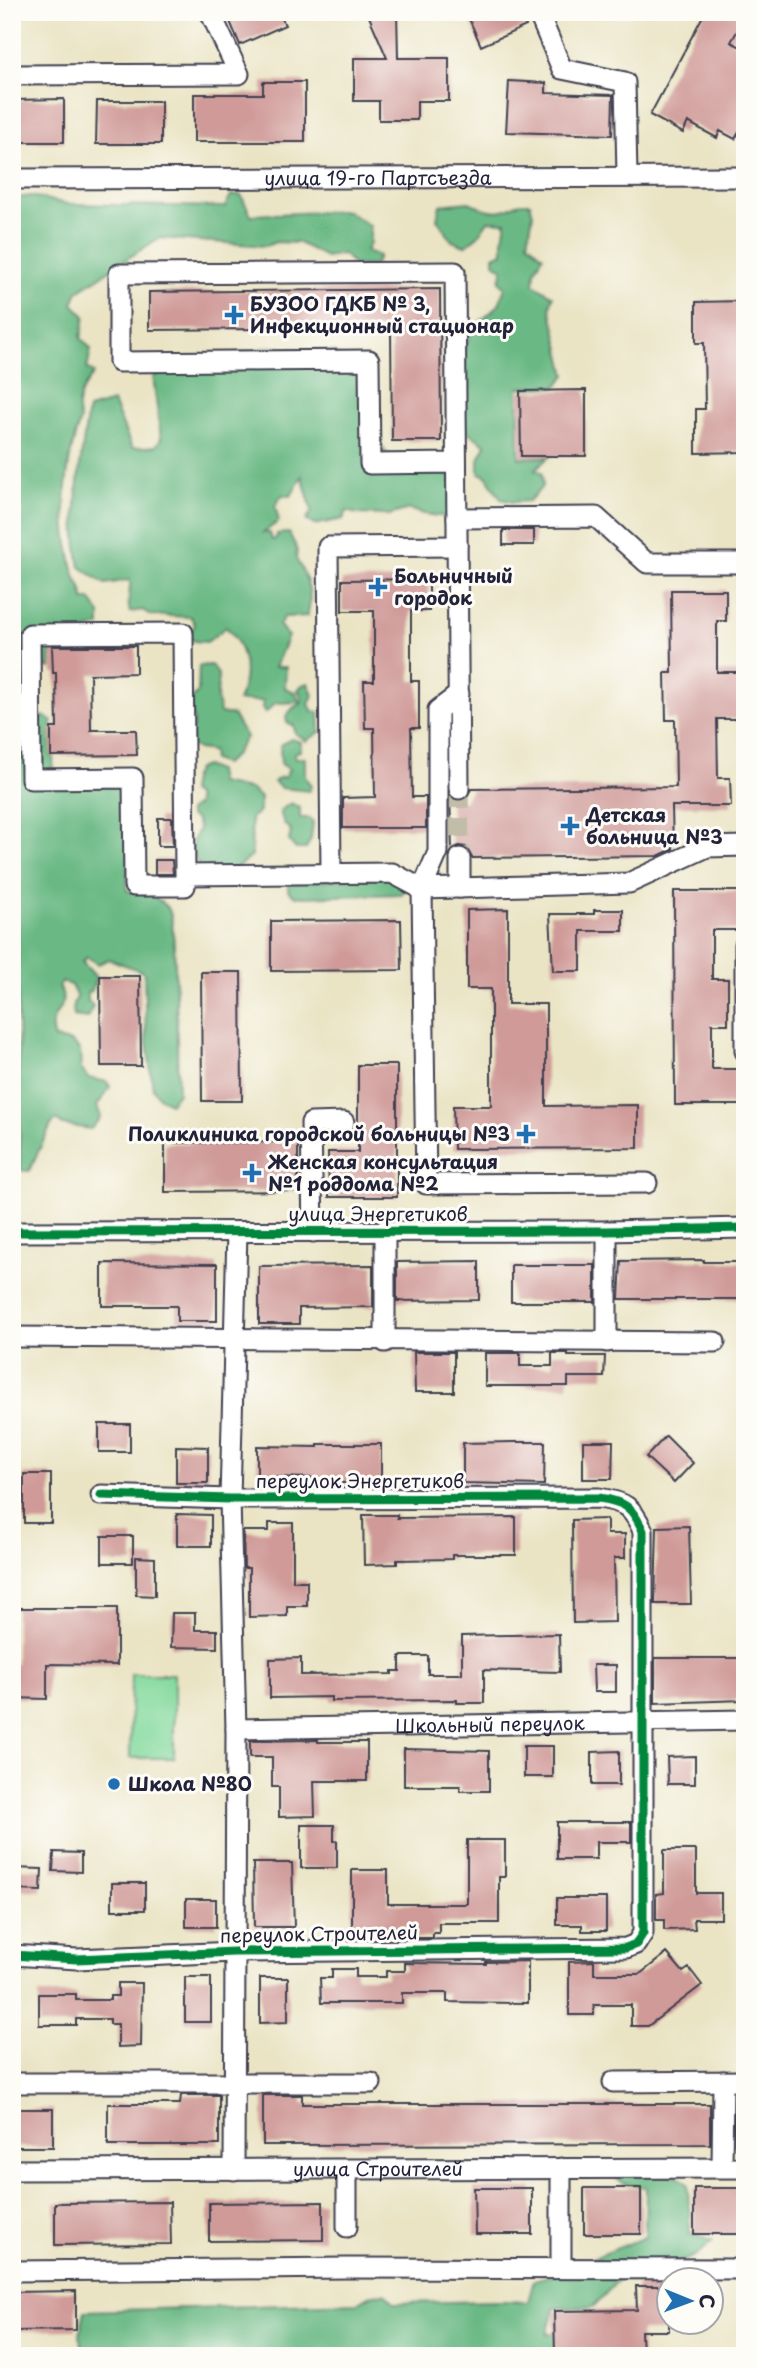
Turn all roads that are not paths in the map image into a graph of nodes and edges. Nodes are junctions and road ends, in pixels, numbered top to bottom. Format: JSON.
{"nodes":[{"id":1,"x":210,"y":12,"type":"edge"},
{"id":2,"x":538,"y":12,"type":"edge"},
{"id":3,"x":12,"y":75,"type":"edge"},
{"id":4,"x":627,"y":176,"type":"junction"},
{"id":5,"x":745,"y":177,"type":"edge"},
{"id":6,"x":12,"y":179,"type":"edge"},
{"id":7,"x":456,"y":463,"type":"junction"},
{"id":8,"x":457,"y":518,"type":"junction"},
{"id":9,"x":457,"y":546,"type":"junction"},
{"id":10,"x":745,"y":564,"type":"edge"},
{"id":11,"x":458,"y":694,"type":"junction"},
{"id":12,"x":459,"y":789,"type":"tunnel mouth"},
{"id":13,"x":745,"y":846,"type":"edge"},
{"id":14,"x":460,"y":858,"type":"tunnel mouth"},
{"id":15,"x":331,"y":874,"type":"junction"},
{"id":16,"x":185,"y":875,"type":"junction"},
{"id":17,"x":460,"y":888,"type":"junction"},
{"id":18,"x":422,"y":889,"type":"junction"},
{"id":19,"x":745,"y":945,"type":"edge"},
{"id":20,"x":745,"y":1052,"type":"edge"},
{"id":21,"x":344,"y":1122,"type":"dead end"},
{"id":22,"x":647,"y":1183,"type":"dead end"},
{"id":23,"x":745,"y":1228,"type":"edge"},
{"id":24,"x":385,"y":1230,"type":"junction"},
{"id":25,"x":237,"y":1231,"type":"junction"},
{"id":26,"x":607,"y":1231,"type":"junction"},
{"id":27,"x":12,"y":1232,"type":"edge"},
{"id":28,"x":313,"y":1232,"type":"junction"},
{"id":29,"x":12,"y":1338,"type":"edge"},
{"id":30,"x":236,"y":1338,"type":"junction"},
{"id":31,"x":385,"y":1342,"type":"junction"},
{"id":32,"x":607,"y":1342,"type":"junction"},
{"id":33,"x":715,"y":1342,"type":"dead end"},
{"id":34,"x":101,"y":1495,"type":"dead end"},
{"id":35,"x":230,"y":1499,"type":"junction"},
{"id":36,"x":745,"y":1720,"type":"edge"},
{"id":37,"x":643,"y":1721,"type":"junction"},
{"id":38,"x":236,"y":1729,"type":"junction"},
{"id":39,"x":234,"y":1952,"type":"junction"},
{"id":40,"x":12,"y":1955,"type":"edge"},
{"id":41,"x":723,"y":2081,"type":"junction"},
{"id":42,"x":745,"y":2081,"type":"edge"},
{"id":43,"x":371,"y":2082,"type":"dead end"},
{"id":44,"x":613,"y":2082,"type":"dead end"},
{"id":45,"x":12,"y":2083,"type":"edge"},
{"id":46,"x":234,"y":2083,"type":"junction"},
{"id":47,"x":722,"y":2167,"type":"junction"},
{"id":48,"x":561,"y":2168,"type":"junction"},
{"id":49,"x":745,"y":2168,"type":"edge"},
{"id":50,"x":12,"y":2170,"type":"edge"},
{"id":51,"x":234,"y":2170,"type":"junction"},
{"id":52,"x":347,"y":2170,"type":"junction"},
{"id":53,"x":347,"y":2227,"type":"dead end"},
{"id":54,"x":561,"y":2268,"type":"junction"},
{"id":55,"x":745,"y":2269,"type":"edge"},
{"id":56,"x":12,"y":2271,"type":"edge"}],
"edges":[{"from":1,"to":3,"type":"street"},
{"from":2,"to":4,"type":"street"},
{"from":4,"to":5,"type":"street","name":"улица 19-го Партсъезда"},
{"from":4,"to":6,"type":"street","name":"улица 19-го Партсъезда"},
{"from":7,"to":7,"type":"street"},
{"from":7,"to":8,"type":"street"},
{"from":8,"to":9,"type":"street"},
{"from":8,"to":10,"type":"street"},
{"from":9,"to":11,"type":"street"},
{"from":9,"to":15,"type":"street"},
{"from":11,"to":12,"type":"street"},
{"from":11,"to":18,"type":"street"},
{"from":13,"to":17,"type":"street"},
{"from":14,"to":17,"type":"street"},
{"from":15,"to":16,"type":"street"},
{"from":15,"to":18,"type":"street"},
{"from":16,"to":16,"type":"street"},
{"from":17,"to":18,"type":"street"},
{"from":18,"to":22,"type":"street"},
{"from":19,"to":20,"type":"street"},
{"from":21,"to":28,"type":"street"},
{"from":23,"to":26,"type":"street","name":"улица Энергетиков"},
{"from":24,"to":26,"type":"street","name":"улица Энергетиков"},
{"from":24,"to":28,"type":"street","name":"улица Энергетиков"},
{"from":24,"to":31,"type":"street"},
{"from":25,"to":27,"type":"street","name":"улица Энергетиков"},
{"from":25,"to":28,"type":"street","name":"улица Энергетиков"},
{"from":25,"to":30,"type":"street"},
{"from":26,"to":32,"type":"street"},
{"from":29,"to":30,"type":"street"},
{"from":30,"to":31,"type":"street"},
{"from":30,"to":35,"type":"street"},
{"from":31,"to":32,"type":"street"},
{"from":32,"to":33,"type":"street"},
{"from":34,"to":35,"type":"street","name":"переулок Энергетиков"},
{"from":35,"to":37,"type":"street","name":"переулок Энергетиков"},
{"from":35,"to":38,"type":"street"},
{"from":36,"to":37,"type":"street","name":"Школьный переулок"},
{"from":37,"to":38,"type":"street","name":"Школьный переулок"},
{"from":37,"to":39,"type":"street","name":"переулок Строителей"},
{"from":38,"to":39,"type":"street"},
{"from":39,"to":40,"type":"street","name":"переулок Строителей"},
{"from":39,"to":46,"type":"street"},
{"from":41,"to":42,"type":"street"},
{"from":41,"to":44,"type":"street"},
{"from":41,"to":47,"type":"street"},
{"from":43,"to":46,"type":"street"},
{"from":45,"to":46,"type":"street"},
{"from":46,"to":51,"type":"street"},
{"from":47,"to":48,"type":"street","name":"улица Строителей"},
{"from":47,"to":49,"type":"street","name":"улица Строителей"},
{"from":48,"to":52,"type":"street","name":"улица Строителей"},
{"from":48,"to":54,"type":"street"},
{"from":50,"to":51,"type":"street","name":"улица Строителей"},
{"from":51,"to":52,"type":"street","name":"улица Строителей"},
{"from":52,"to":53,"type":"street"},
{"from":54,"to":55,"type":"street"},
{"from":54,"to":56,"type":"street"}]}
